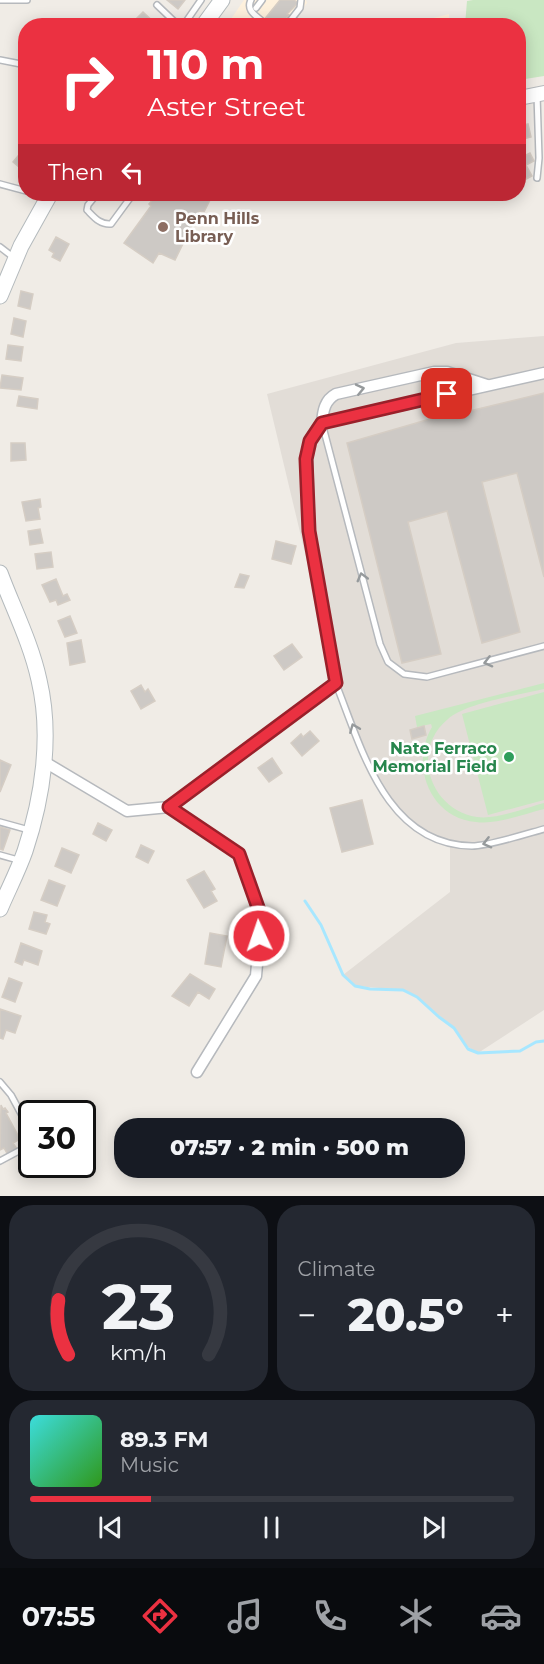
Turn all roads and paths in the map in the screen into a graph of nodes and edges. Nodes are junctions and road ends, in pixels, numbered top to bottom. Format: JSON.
{"nodes":[{"id":1,"x":0,"y":0,"type":"edge"},
{"id":2,"x":27,"y":0,"type":"edge"},
{"id":3,"x":222,"y":0,"type":"edge"},
{"id":4,"x":251,"y":0,"type":"edge"},
{"id":5,"x":262,"y":0,"type":"edge"},
{"id":6,"x":301,"y":0,"type":"edge"},
{"id":7,"x":199,"y":2,"type":"edge"},
{"id":8,"x":157,"y":5,"type":"dead end"},
{"id":9,"x":256,"y":8,"type":"dead end"},
{"id":10,"x":172,"y":18,"type":"edge"},
{"id":11,"x":187,"y":18,"type":"edge"},
{"id":12,"x":206,"y":18,"type":"edge"},
{"id":13,"x":208,"y":18,"type":"edge"},
{"id":14,"x":259,"y":18,"type":"edge"},
{"id":15,"x":292,"y":18,"type":"edge"},
{"id":16,"x":0,"y":60,"type":"edge"},
{"id":17,"x":18,"y":63,"type":"edge"},
{"id":18,"x":540,"y":94,"type":"edge"},
{"id":19,"x":537,"y":178,"type":"dead end"},
{"id":20,"x":0,"y":184,"type":"edge"},
{"id":21,"x":18,"y":189,"type":"edge"},
{"id":22,"x":41,"y":201,"type":"edge"},
{"id":23,"x":91,"y":201,"type":"edge"},
{"id":24,"x":128,"y":201,"type":"edge"},
{"id":25,"x":0,"y":247,"type":"edge"},
{"id":26,"x":15,"y":259,"type":"junction"},
{"id":27,"x":0,"y":296,"type":"edge"},
{"id":28,"x":544,"y":373,"type":"edge"},
{"id":29,"x":489,"y":385,"type":"junction"},
{"id":30,"x":322,"y":423,"type":"junction"},
{"id":31,"x":0,"y":573,"type":"edge"},
{"id":32,"x":544,"y":646,"type":"edge"},
{"id":33,"x":336,"y":683,"type":"junction"},
{"id":34,"x":43,"y":761,"type":"junction"},
{"id":35,"x":169,"y":807,"type":"junction"},
{"id":36,"x":0,"y":822,"type":"edge"},
{"id":37,"x":544,"y":829,"type":"edge"},
{"id":38,"x":31,"y":831,"type":"junction"},
{"id":39,"x":0,"y":855,"type":"edge"},
{"id":40,"x":21,"y":861,"type":"junction"},
{"id":41,"x":0,"y":909,"type":"edge"},
{"id":42,"x":197,"y":1072,"type":"dead end"},
{"id":43,"x":1,"y":1082,"type":"edge"},
{"id":44,"x":18,"y":1108,"type":"edge"},
{"id":45,"x":18,"y":1151,"type":"edge"},
{"id":46,"x":0,"y":1161,"type":"edge"}],
"edges":[{"from":1,"to":2,"type":"lane"},
{"from":3,"to":13,"type":"main road"},
{"from":4,"to":14,"type":"lane"},
{"from":5,"to":9,"type":"lane"},
{"from":6,"to":15,"type":"lane"},
{"from":7,"to":11,"type":"lane"},
{"from":7,"to":12,"type":"lane"},
{"from":8,"to":10,"type":"lane"},
{"from":16,"to":17,"type":"lane"},
{"from":18,"to":19,"type":"lane"},
{"from":20,"to":21,"type":"lane"},
{"from":22,"to":26,"type":"main road"},
{"from":23,"to":24,"type":"lane"},
{"from":25,"to":26,"type":"lane"},
{"from":26,"to":27,"type":"main road"},
{"from":28,"to":29,"type":"street"},
{"from":29,"to":30,"type":"street"},
{"from":30,"to":29,"type":"street","one_way":true},
{"from":32,"to":30,"type":"lane","one_way":true},
{"from":30,"to":33,"type":"street"},
{"from":31,"to":34,"type":"main road"},
{"from":33,"to":35,"type":"street"},
{"from":37,"to":33,"type":"lane","one_way":true},
{"from":34,"to":35,"type":"street"},
{"from":34,"to":38,"type":"main road"},
{"from":35,"to":42,"type":"street"},
{"from":36,"to":38,"type":"lane"},
{"from":38,"to":40,"type":"main road"},
{"from":39,"to":40,"type":"lane"},
{"from":40,"to":41,"type":"main road"},
{"from":43,"to":44,"type":"lane"},
{"from":45,"to":46,"type":"lane"}]}
